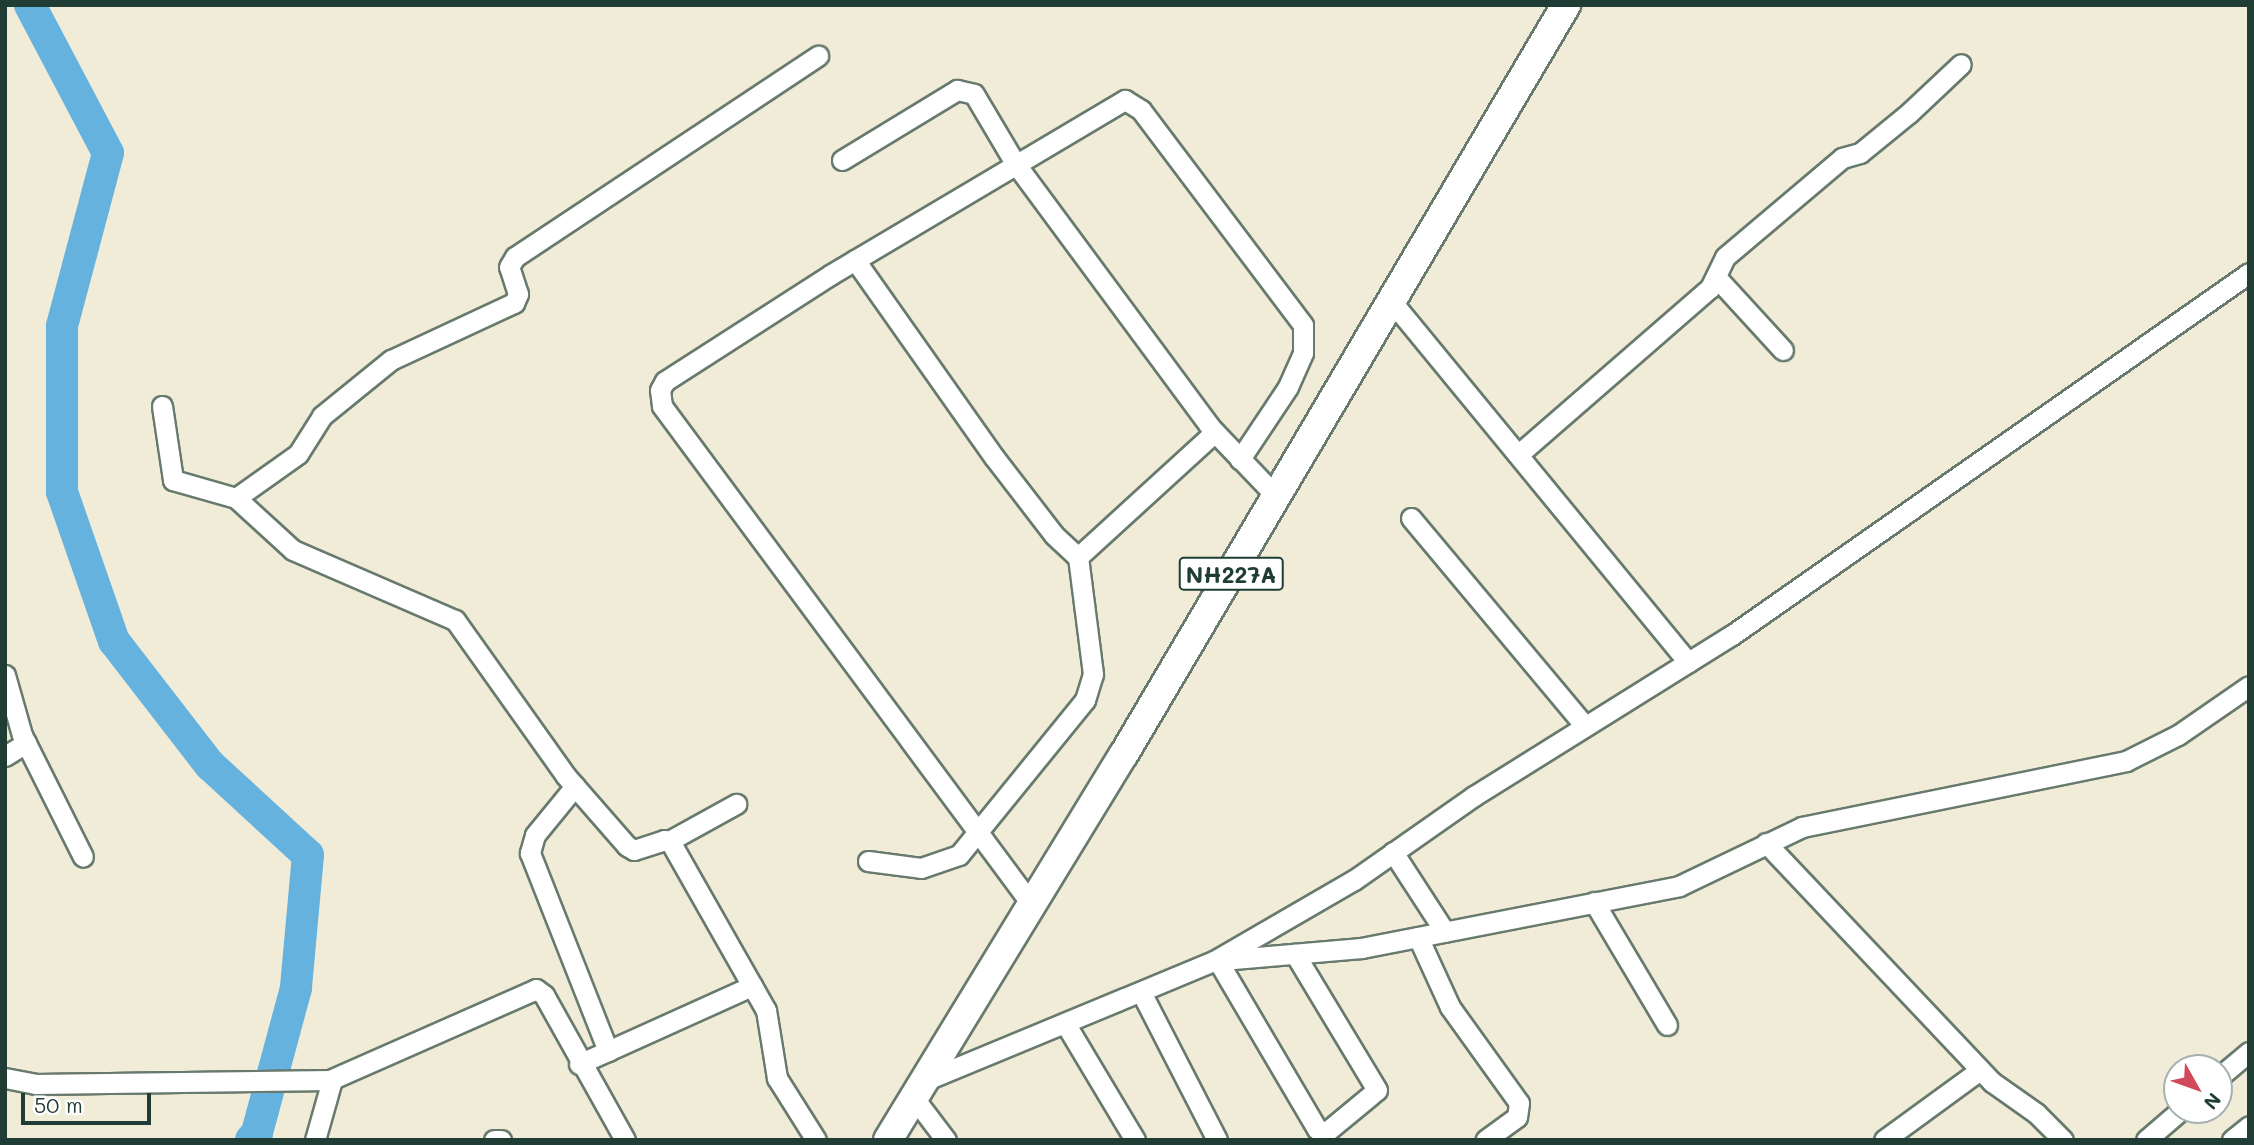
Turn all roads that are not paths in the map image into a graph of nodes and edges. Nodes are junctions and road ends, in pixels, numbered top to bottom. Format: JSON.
{"nodes":[{"id":1,"x":1566,"y":5,"type":"edge"},
{"id":2,"x":818,"y":56,"type":"dead end"},
{"id":3,"x":1961,"y":64,"type":"dead end"},
{"id":4,"x":842,"y":160,"type":"dead end"},
{"id":5,"x":1015,"y":163,"type":"junction"},
{"id":6,"x":855,"y":260,"type":"junction"},
{"id":7,"x":2249,"y":273,"type":"edge"},
{"id":8,"x":1716,"y":277,"type":"junction"},
{"id":9,"x":1393,"y":303,"type":"junction"},
{"id":10,"x":1783,"y":350,"type":"dead end"},
{"id":11,"x":162,"y":406,"type":"dead end"},
{"id":12,"x":1215,"y":432,"type":"junction"},
{"id":13,"x":1520,"y":453,"type":"junction"},
{"id":14,"x":1240,"y":459,"type":"junction"},
{"id":15,"x":1277,"y":497,"type":"junction"},
{"id":16,"x":236,"y":498,"type":"junction"},
{"id":17,"x":1412,"y":518,"type":"dead end"},
{"id":18,"x":1078,"y":557,"type":"junction"},
{"id":19,"x":1688,"y":662,"type":"junction"},
{"id":20,"x":5,"y":676,"type":"edge"},
{"id":21,"x":2249,"y":686,"type":"edge"},
{"id":22,"x":1585,"y":726,"type":"junction"},
{"id":23,"x":26,"y":743,"type":"junction"},
{"id":24,"x":5,"y":756,"type":"edge"},
{"id":25,"x":575,"y":786,"type":"junction"},
{"id":26,"x":736,"y":804,"type":"dead end"},
{"id":27,"x":979,"y":834,"type":"junction"},
{"id":28,"x":669,"y":841,"type":"junction"},
{"id":29,"x":1766,"y":843,"type":"junction"},
{"id":30,"x":1393,"y":852,"type":"junction"},
{"id":31,"x":83,"y":857,"type":"dead end"},
{"id":32,"x":868,"y":861,"type":"dead end"},
{"id":33,"x":1594,"y":902,"type":"junction"},
{"id":34,"x":1032,"y":905,"type":"junction"},
{"id":35,"x":1446,"y":932,"type":"junction"},
{"id":36,"x":1418,"y":937,"type":"junction"},
{"id":37,"x":1295,"y":954,"type":"junction"},
{"id":38,"x":1216,"y":961,"type":"junction"},
{"id":39,"x":752,"y":986,"type":"junction"},
{"id":40,"x":1141,"y":992,"type":"junction"},
{"id":41,"x":1065,"y":1023,"type":"junction"},
{"id":42,"x":1667,"y":1025,"type":"dead end"},
{"id":43,"x":607,"y":1051,"type":"junction"},
{"id":44,"x":2249,"y":1052,"type":"edge"},
{"id":45,"x":579,"y":1064,"type":"junction"},
{"id":46,"x":2233,"y":1065,"type":"edge"},
{"id":47,"x":1980,"y":1070,"type":"junction"},
{"id":48,"x":5,"y":1079,"type":"edge"},
{"id":49,"x":323,"y":1081,"type":"junction"},
{"id":50,"x":919,"y":1090,"type":"junction"},
{"id":51,"x":2165,"y":1124,"type":"edge"},
{"id":52,"x":2249,"y":1126,"type":"edge"},
{"id":53,"x":315,"y":1140,"type":"edge"},
{"id":54,"x":494,"y":1140,"type":"edge"},
{"id":55,"x":501,"y":1140,"type":"edge"},
{"id":56,"x":625,"y":1140,"type":"edge"},
{"id":57,"x":816,"y":1140,"type":"edge"},
{"id":58,"x":888,"y":1140,"type":"edge"},
{"id":59,"x":946,"y":1140,"type":"edge"},
{"id":60,"x":1135,"y":1140,"type":"edge"},
{"id":61,"x":1217,"y":1140,"type":"edge"},
{"id":62,"x":1485,"y":1140,"type":"edge"},
{"id":63,"x":1884,"y":1140,"type":"edge"},
{"id":64,"x":2063,"y":1140,"type":"edge"},
{"id":65,"x":2146,"y":1140,"type":"edge"},
{"id":66,"x":2232,"y":1140,"type":"edge"}],
"edges":[{"from":1,"to":9,"type":"highway","number":"NH227A"},
{"from":2,"to":16,"type":"street"},
{"from":3,"to":8,"type":"street"},
{"from":4,"to":5,"type":"street"},
{"from":5,"to":6,"type":"street"},
{"from":5,"to":12,"type":"street"},
{"from":5,"to":14,"type":"street"},
{"from":6,"to":18,"type":"street"},
{"from":6,"to":27,"type":"street"},
{"from":7,"to":19,"type":"street"},
{"from":8,"to":10,"type":"street"},
{"from":8,"to":13,"type":"street"},
{"from":9,"to":13,"type":"street"},
{"from":9,"to":15,"type":"highway","number":"NH227A"},
{"from":11,"to":16,"type":"street"},
{"from":12,"to":14,"type":"street"},
{"from":12,"to":18,"type":"street"},
{"from":13,"to":19,"type":"street"},
{"from":14,"to":15,"type":"street"},
{"from":15,"to":34,"type":"highway","number":"NH227A"},
{"from":16,"to":25,"type":"street"},
{"from":17,"to":22,"type":"street"},
{"from":18,"to":27,"type":"street"},
{"from":19,"to":22,"type":"street"},
{"from":20,"to":23,"type":"street"},
{"from":21,"to":29,"type":"street"},
{"from":22,"to":30,"type":"street"},
{"from":23,"to":24,"type":"street"},
{"from":23,"to":31,"type":"street"},
{"from":25,"to":28,"type":"street"},
{"from":25,"to":43,"type":"street"},
{"from":26,"to":28,"type":"street"},
{"from":27,"to":32,"type":"street"},
{"from":27,"to":34,"type":"street"},
{"from":28,"to":39,"type":"street"},
{"from":29,"to":33,"type":"street"},
{"from":29,"to":47,"type":"street"},
{"from":30,"to":35,"type":"street"},
{"from":30,"to":38,"type":"street"},
{"from":33,"to":35,"type":"street"},
{"from":33,"to":42,"type":"street"},
{"from":34,"to":50,"type":"highway","number":"NH227A"},
{"from":35,"to":36,"type":"street"},
{"from":36,"to":37,"type":"street"},
{"from":36,"to":62,"type":"street"},
{"from":37,"to":38,"type":"street"},
{"from":37,"to":38,"type":"street"},
{"from":38,"to":40,"type":"street"},
{"from":39,"to":43,"type":"street"},
{"from":39,"to":57,"type":"street"},
{"from":40,"to":41,"type":"street"},
{"from":40,"to":61,"type":"street"},
{"from":41,"to":50,"type":"street"},
{"from":41,"to":60,"type":"street"},
{"from":43,"to":45,"type":"street"},
{"from":44,"to":46,"type":"street"},
{"from":45,"to":49,"type":"street"},
{"from":45,"to":56,"type":"street"},
{"from":47,"to":63,"type":"street"},
{"from":47,"to":64,"type":"street"},
{"from":48,"to":49,"type":"street"},
{"from":49,"to":53,"type":"street"},
{"from":50,"to":58,"type":"highway","number":"NH227A"},
{"from":50,"to":59,"type":"street"},
{"from":51,"to":65,"type":"street"},
{"from":52,"to":66,"type":"street"},
{"from":54,"to":55,"type":"street"}]}
